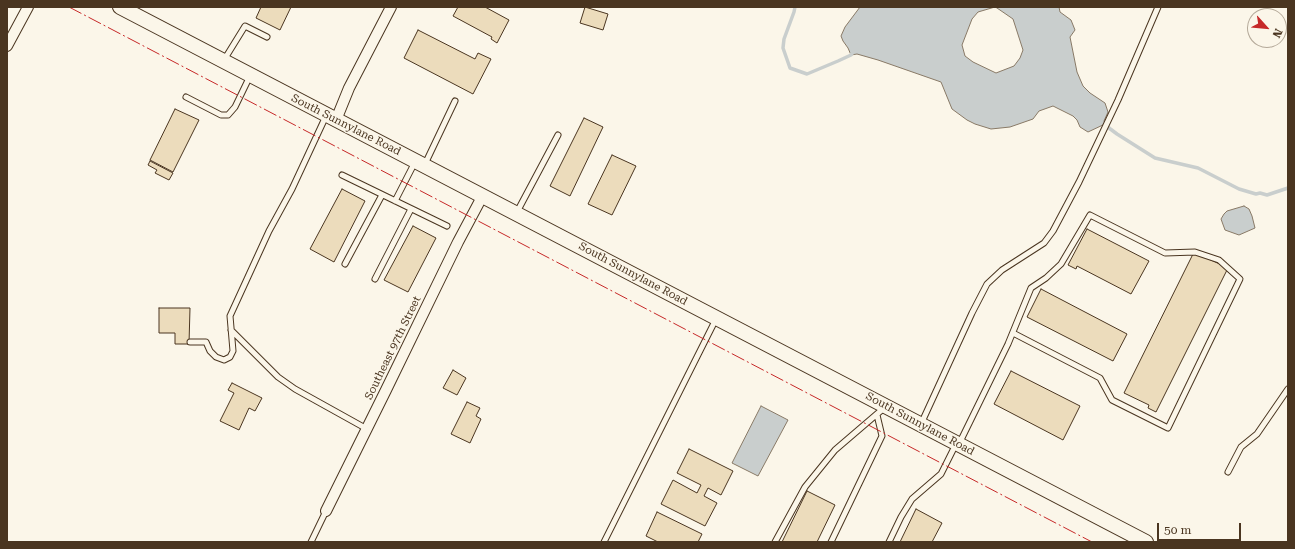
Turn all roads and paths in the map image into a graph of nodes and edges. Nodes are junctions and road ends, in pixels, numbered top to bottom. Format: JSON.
{"nodes":[{"id":1,"x":28,"y":7,"type":"edge"},
{"id":2,"x":120,"y":7,"type":"edge"},
{"id":3,"x":391,"y":7,"type":"edge"},
{"id":4,"x":1158,"y":7,"type":"edge"},
{"id":5,"x":267,"y":37,"type":"dead end"},
{"id":6,"x":7,"y":46,"type":"edge"},
{"id":7,"x":224,"y":61,"type":"junction"},
{"id":8,"x":250,"y":75,"type":"junction"},
{"id":9,"x":186,"y":97,"type":"dead end"},
{"id":10,"x":455,"y":101,"type":"dead end"},
{"id":11,"x":331,"y":117,"type":"junction"},
{"id":12,"x":558,"y":135,"type":"dead end"},
{"id":13,"x":420,"y":163,"type":"junction"},
{"id":14,"x":342,"y":175,"type":"dead end"},
{"id":15,"x":382,"y":195,"type":"junction"},
{"id":16,"x":482,"y":195,"type":"junction"},
{"id":17,"x":395,"y":201,"type":"junction"},
{"id":18,"x":411,"y":209,"type":"junction"},
{"id":19,"x":516,"y":213,"type":"junction"},
{"id":20,"x":447,"y":226,"type":"dead end"},
{"id":21,"x":345,"y":264,"type":"dead end"},
{"id":22,"x":375,"y":279,"type":"dead end"},
{"id":23,"x":716,"y":318,"type":"junction"},
{"id":24,"x":231,"y":330,"type":"junction"},
{"id":25,"x":1013,"y":333,"type":"junction"},
{"id":26,"x":190,"y":342,"type":"dead end"},
{"id":27,"x":1288,"y":388,"type":"edge"},
{"id":28,"x":881,"y":411,"type":"junction"},
{"id":29,"x":921,"y":425,"type":"junction"},
{"id":30,"x":367,"y":428,"type":"junction"},
{"id":31,"x":958,"y":444,"type":"junction"},
{"id":32,"x":1228,"y":472,"type":"dead end"},
{"id":33,"x":326,"y":511,"type":"joint"},
{"id":34,"x":311,"y":542,"type":"edge"},
{"id":35,"x":604,"y":542,"type":"edge"},
{"id":36,"x":775,"y":542,"type":"edge"},
{"id":37,"x":831,"y":542,"type":"edge"},
{"id":38,"x":889,"y":542,"type":"edge"},
{"id":39,"x":1146,"y":542,"type":"edge"}],
"edges":[{"from":1,"to":6,"type":"street"},
{"from":2,"to":7,"type":"street","name":"South Sunnylane Road"},
{"from":3,"to":11,"type":"street"},
{"from":4,"to":29,"type":"lane"},
{"from":5,"to":7,"type":"lane"},
{"from":7,"to":8,"type":"street","name":"South Sunnylane Road"},
{"from":8,"to":9,"type":"lane"},
{"from":8,"to":11,"type":"street","name":"South Sunnylane Road"},
{"from":10,"to":13,"type":"lane"},
{"from":11,"to":13,"type":"street","name":"South Sunnylane Road"},
{"from":11,"to":24,"type":"lane"},
{"from":12,"to":19,"type":"lane"},
{"from":13,"to":16,"type":"street","name":"South Sunnylane Road"},
{"from":13,"to":17,"type":"lane"},
{"from":14,"to":15,"type":"lane"},
{"from":15,"to":17,"type":"lane"},
{"from":15,"to":21,"type":"lane"},
{"from":16,"to":19,"type":"street","name":"South Sunnylane Road"},
{"from":16,"to":30,"type":"street","name":"Southeast 97th Street"},
{"from":17,"to":18,"type":"lane"},
{"from":18,"to":20,"type":"lane"},
{"from":18,"to":22,"type":"lane"},
{"from":19,"to":23,"type":"street","name":"South Sunnylane Road"},
{"from":23,"to":28,"type":"street","name":"South Sunnylane Road"},
{"from":23,"to":35,"type":"lane"},
{"from":24,"to":26,"type":"lane"},
{"from":24,"to":30,"type":"lane"},
{"from":25,"to":25,"type":"lane"},
{"from":25,"to":31,"type":"lane"},
{"from":27,"to":32,"type":"lane"},
{"from":28,"to":29,"type":"street","name":"South Sunnylane Road"},
{"from":28,"to":36,"type":"lane"},
{"from":28,"to":37,"type":"lane"},
{"from":29,"to":31,"type":"street","name":"South Sunnylane Road"},
{"from":30,"to":33,"type":"street","name":"Southeast 97th Street"},
{"from":31,"to":38,"type":"lane"},
{"from":31,"to":39,"type":"street","name":"South Sunnylane Road"},
{"from":33,"to":34,"type":"lane"}]}
